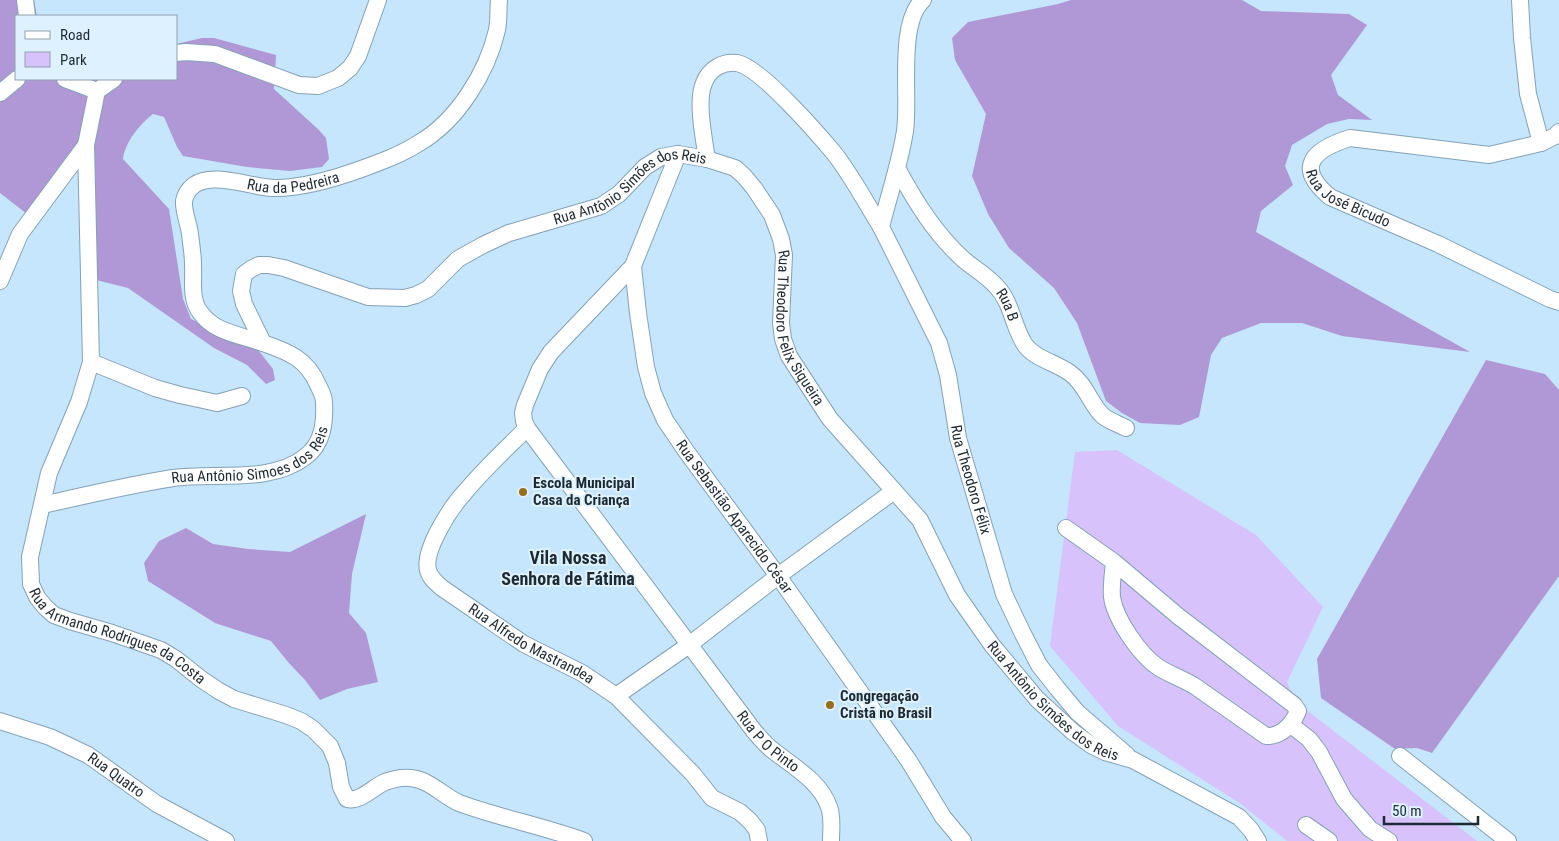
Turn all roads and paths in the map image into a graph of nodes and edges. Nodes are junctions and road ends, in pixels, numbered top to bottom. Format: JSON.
{"nodes":[{"id":1,"x":25,"y":0,"type":"edge"},
{"id":2,"x":378,"y":0,"type":"edge"},
{"id":3,"x":498,"y":0,"type":"edge"},
{"id":4,"x":923,"y":0,"type":"edge"},
{"id":5,"x":1520,"y":0,"type":"edge"},
{"id":6,"x":27,"y":15,"type":"edge"},
{"id":7,"x":178,"y":53,"type":"edge"},
{"id":8,"x":16,"y":80,"type":"edge"},
{"id":9,"x":68,"y":80,"type":"edge"},
{"id":10,"x":113,"y":80,"type":"edge"},
{"id":11,"x":97,"y":91,"type":"junction"},
{"id":12,"x":0,"y":92,"type":"edge"},
{"id":13,"x":1559,"y":132,"type":"edge"},
{"id":14,"x":1541,"y":143,"type":"junction"},
{"id":15,"x":86,"y":145,"type":"junction"},
{"id":16,"x":678,"y":154,"type":"junction"},
{"id":17,"x":707,"y":158,"type":"junction"},
{"id":18,"x":897,"y":168,"type":"junction"},
{"id":19,"x":881,"y":227,"type":"junction"},
{"id":20,"x":633,"y":266,"type":"junction"},
{"id":21,"x":0,"y":281,"type":"edge"},
{"id":22,"x":1559,"y":302,"type":"edge"},
{"id":23,"x":263,"y":343,"type":"junction"},
{"id":24,"x":91,"y":362,"type":"junction"},
{"id":25,"x":242,"y":396,"type":"dead end"},
{"id":26,"x":528,"y":428,"type":"junction"},
{"id":27,"x":1126,"y":428,"type":"dead end"},
{"id":28,"x":899,"y":496,"type":"junction"},
{"id":29,"x":42,"y":505,"type":"junction"},
{"id":30,"x":1066,"y":528,"type":"dead end"},
{"id":31,"x":1114,"y":562,"type":"junction"},
{"id":32,"x":778,"y":576,"type":"junction"},
{"id":33,"x":689,"y":645,"type":"junction"},
{"id":34,"x":616,"y":696,"type":"junction"},
{"id":35,"x":0,"y":720,"type":"edge"},
{"id":36,"x":1291,"y":725,"type":"junction"},
{"id":37,"x":1400,"y":756,"type":"dead end"},
{"id":38,"x":1133,"y":760,"type":"junction"},
{"id":39,"x":1306,"y":825,"type":"dead end"},
{"id":40,"x":226,"y":841,"type":"edge"},
{"id":41,"x":584,"y":841,"type":"edge"},
{"id":42,"x":759,"y":841,"type":"edge"},
{"id":43,"x":831,"y":841,"type":"edge"},
{"id":44,"x":963,"y":841,"type":"edge"},
{"id":45,"x":1258,"y":841,"type":"edge"},
{"id":46,"x":1329,"y":841,"type":"edge"},
{"id":47,"x":1389,"y":841,"type":"edge"},
{"id":48,"x":1508,"y":841,"type":"edge"}],
"edges":[{"from":1,"to":6,"type":"street"},
{"from":2,"to":7,"type":"street"},
{"from":3,"to":23,"type":"street","name":"Rua da Pedreira"},
{"from":4,"to":18,"type":"street"},
{"from":5,"to":14,"type":"street"},
{"from":8,"to":12,"type":"street"},
{"from":9,"to":11,"type":"street"},
{"from":10,"to":11,"type":"street"},
{"from":11,"to":15,"type":"street"},
{"from":13,"to":14,"type":"street"},
{"from":14,"to":22,"type":"street","name":"Rua José Bicudo"},
{"from":15,"to":21,"type":"street"},
{"from":15,"to":24,"type":"street","name":"Rua Armando Rodrigues da Costa"},
{"from":16,"to":17,"type":"street","name":"Rua Antônio Simões dos Reis"},
{"from":16,"to":20,"type":"street","name":"Rua Sebastião Aparecido César"},
{"from":16,"to":23,"type":"street","name":"Rua Antônio Simões dos Reis"},
{"from":17,"to":19,"type":"street","name":"Rua Antônio Simões dos Reis"},
{"from":17,"to":28,"type":"street","name":"Rua Theodoro Felix Siqueira"},
{"from":18,"to":19,"type":"street"},
{"from":18,"to":27,"type":"street","name":"Rua B"},
{"from":19,"to":38,"type":"street","name":"Rua Theodoro Félix"},
{"from":20,"to":26,"type":"street"},
{"from":20,"to":32,"type":"street","name":"Rua Sebastião Aparecido César"},
{"from":23,"to":29,"type":"street","name":"Rua Antônio Simoes dos Reis"},
{"from":24,"to":25,"type":"street"},
{"from":24,"to":29,"type":"street","name":"Rua Armando Rodrigues da Costa"},
{"from":26,"to":33,"type":"street","name":"Rua P O Pinto"},
{"from":26,"to":34,"type":"street","name":"Rua Alfredo Mastrandea"},
{"from":28,"to":32,"type":"street"},
{"from":28,"to":38,"type":"street","name":"Rua Antônio Simões dos Reis"},
{"from":29,"to":41,"type":"street","name":"Rua Armando Rodrigues da Costa"},
{"from":30,"to":31,"type":"street"},
{"from":31,"to":36,"type":"street"},
{"from":31,"to":36,"type":"street"},
{"from":32,"to":33,"type":"street"},
{"from":32,"to":44,"type":"street","name":"Rua Sebastião Aparecido César"},
{"from":33,"to":34,"type":"street"},
{"from":33,"to":43,"type":"street","name":"Rua P O Pinto"},
{"from":34,"to":42,"type":"street","name":"Rua Alfredo Mastrandea"},
{"from":35,"to":40,"type":"street","name":"Rua Quatro"},
{"from":36,"to":47,"type":"street"},
{"from":37,"to":48,"type":"street"},
{"from":38,"to":45,"type":"street","name":"Rua Antônio Simões dos Reis"},
{"from":39,"to":46,"type":"street"}]}
